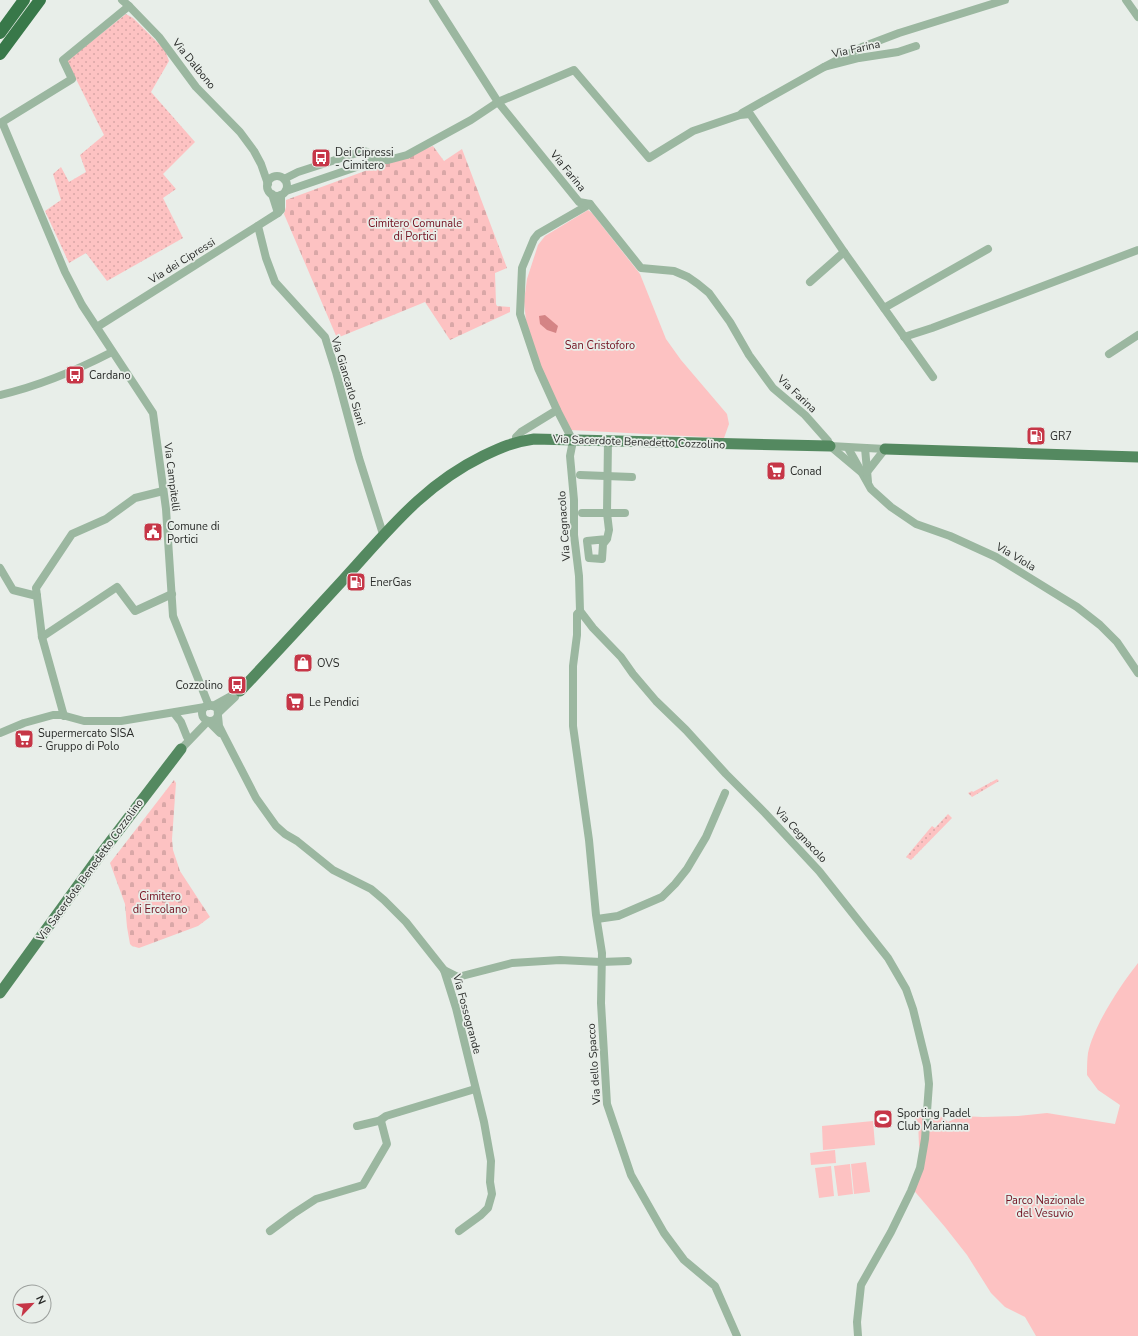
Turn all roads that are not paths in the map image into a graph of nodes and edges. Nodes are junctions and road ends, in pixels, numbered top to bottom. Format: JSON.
{"nodes":[{"id":1,"x":24,"y":0,"type":"edge"},
{"id":2,"x":40,"y":0,"type":"edge"},
{"id":3,"x":122,"y":0,"type":"edge"},
{"id":4,"x":433,"y":0,"type":"edge"},
{"id":5,"x":1005,"y":0,"type":"edge"},
{"id":6,"x":1126,"y":0,"type":"edge"},
{"id":7,"x":129,"y":6,"type":"junction"},
{"id":8,"x":1138,"y":17,"type":"edge"},
{"id":9,"x":0,"y":33,"type":"edge"},
{"id":10,"x":916,"y":46,"type":"dead end"},
{"id":11,"x":0,"y":54,"type":"edge"},
{"id":12,"x":824,"y":67,"type":"junction"},
{"id":13,"x":498,"y":102,"type":"junction"},
{"id":14,"x":740,"y":115,"type":"junction"},
{"id":15,"x":377,"y":160,"type":"junction"},
{"id":16,"x":261,"y":164,"type":"junction"},
{"id":17,"x":275,"y":176,"type":"junction"},
{"id":18,"x":284,"y":179,"type":"junction"},
{"id":19,"x":268,"y":184,"type":"junction"},
{"id":20,"x":283,"y":193,"type":"junction"},
{"id":21,"x":272,"y":194,"type":"junction"},
{"id":22,"x":590,"y":204,"type":"junction"},
{"id":23,"x":278,"y":213,"type":"junction"},
{"id":24,"x":258,"y":226,"type":"junction"},
{"id":25,"x":988,"y":249,"type":"dead end"},
{"id":26,"x":1138,"y":250,"type":"edge"},
{"id":27,"x":844,"y":252,"type":"junction"},
{"id":28,"x":810,"y":282,"type":"dead end"},
{"id":29,"x":884,"y":308,"type":"junction"},
{"id":30,"x":97,"y":327,"type":"junction"},
{"id":31,"x":1138,"y":335,"type":"edge"},
{"id":32,"x":904,"y":337,"type":"junction"},
{"id":33,"x":112,"y":352,"type":"junction"},
{"id":34,"x":1109,"y":354,"type":"dead end"},
{"id":35,"x":933,"y":377,"type":"dead end"},
{"id":36,"x":0,"y":396,"type":"edge"},
{"id":37,"x":557,"y":410,"type":"junction"},
{"id":38,"x":573,"y":441,"type":"junction"},
{"id":39,"x":608,"y":441,"type":"junction"},
{"id":40,"x":516,"y":442,"type":"junction"},
{"id":41,"x":830,"y":446,"type":"junction"},
{"id":42,"x":848,"y":448,"type":"junction"},
{"id":43,"x":865,"y":448,"type":"junction"},
{"id":44,"x":885,"y":449,"type":"junction"},
{"id":45,"x":1138,"y":457,"type":"edge"},
{"id":46,"x":864,"y":472,"type":"junction"},
{"id":47,"x":580,"y":475,"type":"dead end"},
{"id":48,"x":608,"y":476,"type":"junction"},
{"id":49,"x":632,"y":477,"type":"dead end"},
{"id":50,"x":163,"y":491,"type":"junction"},
{"id":51,"x":582,"y":513,"type":"dead end"},
{"id":52,"x":607,"y":513,"type":"junction"},
{"id":53,"x":625,"y":513,"type":"dead end"},
{"id":54,"x":384,"y":534,"type":"junction"},
{"id":55,"x":607,"y":540,"type":"dead end"},
{"id":56,"x":0,"y":568,"type":"edge"},
{"id":57,"x":172,"y":594,"type":"junction"},
{"id":58,"x":37,"y":596,"type":"junction"},
{"id":59,"x":580,"y":611,"type":"junction"},
{"id":60,"x":42,"y":637,"type":"junction"},
{"id":61,"x":1138,"y":673,"type":"edge"},
{"id":62,"x":240,"y":691,"type":"junction"},
{"id":63,"x":207,"y":712,"type":"junction"},
{"id":64,"x":174,"y":713,"type":"junction"},
{"id":65,"x":218,"y":715,"type":"junction"},
{"id":66,"x":64,"y":716,"type":"junction"},
{"id":67,"x":0,"y":733,"type":"edge"},
{"id":68,"x":224,"y":736,"type":"junction"},
{"id":69,"x":187,"y":737,"type":"junction"},
{"id":70,"x":181,"y":749,"type":"junction"},
{"id":71,"x":725,"y":794,"type":"dead end"},
{"id":72,"x":597,"y":919,"type":"junction"},
{"id":73,"x":628,"y":960,"type":"dead end"},
{"id":74,"x":601,"y":962,"type":"junction"},
{"id":75,"x":444,"y":970,"type":"junction"},
{"id":76,"x":0,"y":993,"type":"edge"},
{"id":77,"x":475,"y":1089,"type":"junction"},
{"id":78,"x":382,"y":1119,"type":"junction"},
{"id":79,"x":357,"y":1126,"type":"dead end"},
{"id":80,"x":270,"y":1231,"type":"dead end"},
{"id":81,"x":459,"y":1231,"type":"dead end"},
{"id":82,"x":737,"y":1336,"type":"edge"},
{"id":83,"x":858,"y":1336,"type":"edge"}],
"edges":[{"from":1,"to":9,"type":"highway"},
{"from":2,"to":11,"type":"highway"},
{"from":3,"to":7,"type":"street","name":"Via Dalbono"},
{"from":4,"to":13,"type":"street"},
{"from":5,"to":12,"type":"street"},
{"from":6,"to":8,"type":"street"},
{"from":7,"to":16,"type":"street","name":"Via Dalbono"},
{"from":7,"to":30,"type":"street","name":"Via Campitelli"},
{"from":10,"to":12,"type":"street","name":"Via Farina"},
{"from":12,"to":14,"type":"street","name":"Via Farina"},
{"from":13,"to":14,"type":"street","name":"Via Farina"},
{"from":13,"to":15,"type":"street"},
{"from":13,"to":22,"type":"street","name":"Via Farina"},
{"from":14,"to":27,"type":"street"},
{"from":15,"to":18,"type":"street"},
{"from":15,"to":20,"type":"street"},
{"from":16,"to":17,"type":"street","name":"Via Dalbono"},
{"from":16,"to":19,"type":"street","name":"Via Dalbono"},
{"from":17,"to":18,"type":"street","name":"Via Dalbono"},
{"from":17,"to":19,"type":"street"},
{"from":18,"to":20,"type":"street"},
{"from":19,"to":21,"type":"street","name":"Via Dalbono"},
{"from":20,"to":21,"type":"street"},
{"from":20,"to":23,"type":"street"},
{"from":21,"to":23,"type":"street"},
{"from":22,"to":37,"type":"street"},
{"from":22,"to":41,"type":"street","name":"Via Farina"},
{"from":23,"to":24,"type":"street","name":"Via dei Cipressi"},
{"from":24,"to":30,"type":"street","name":"Via dei Cipressi"},
{"from":24,"to":54,"type":"street","name":"Via Giancarlo Siani"},
{"from":25,"to":29,"type":"street"},
{"from":26,"to":32,"type":"street"},
{"from":27,"to":28,"type":"street"},
{"from":27,"to":29,"type":"street"},
{"from":29,"to":32,"type":"street"},
{"from":30,"to":33,"type":"street","name":"Via Campitelli"},
{"from":31,"to":34,"type":"street"},
{"from":32,"to":35,"type":"street"},
{"from":33,"to":36,"type":"street"},
{"from":33,"to":50,"type":"street","name":"Via Campitelli"},
{"from":37,"to":38,"type":"street"},
{"from":37,"to":40,"type":"street"},
{"from":38,"to":39,"type":"main road","name":"Via Sacerdote Benedetto Cozzolino"},
{"from":38,"to":40,"type":"main road","name":"Via Sacerdote Benedetto Cozzolino"},
{"from":38,"to":59,"type":"street","name":"Via Cegnacolo"},
{"from":39,"to":41,"type":"main road","name":"Via Sacerdote Benedetto Cozzolino"},
{"from":39,"to":48,"type":"street"},
{"from":40,"to":54,"type":"main road","name":"Via Sacerdote Benedetto Cozzolino"},
{"from":41,"to":42,"type":"street","name":"Via Sacerdote Benedetto Cozzolino"},
{"from":41,"to":46,"type":"street"},
{"from":42,"to":43,"type":"street","name":"Via Sacerdote Benedetto Cozzolino"},
{"from":42,"to":46,"type":"street","name":"Via Viola"},
{"from":43,"to":44,"type":"street","name":"Via Sacerdote Benedetto Cozzolino"},
{"from":43,"to":46,"type":"street","name":"Via Viola"},
{"from":44,"to":45,"type":"main road","name":"Via Sacerdote Benedetto Cozzolino"},
{"from":44,"to":46,"type":"street"},
{"from":46,"to":61,"type":"street","name":"Via Viola"},
{"from":47,"to":48,"type":"street"},
{"from":48,"to":49,"type":"street"},
{"from":48,"to":52,"type":"street"},
{"from":50,"to":57,"type":"street","name":"Via Campitelli"},
{"from":50,"to":58,"type":"street"},
{"from":51,"to":52,"type":"street"},
{"from":52,"to":53,"type":"street"},
{"from":52,"to":55,"type":"street"},
{"from":54,"to":62,"type":"main road","name":"Via Sacerdote Benedetto Cozzolino"},
{"from":56,"to":58,"type":"street"},
{"from":57,"to":60,"type":"street"},
{"from":57,"to":63,"type":"street","name":"Via Campitelli"},
{"from":58,"to":60,"type":"street"},
{"from":59,"to":72,"type":"street","name":"Via Cegnacolo"},
{"from":59,"to":83,"type":"street","name":"Via Cegnacolo"},
{"from":60,"to":66,"type":"street"},
{"from":62,"to":63,"type":"street","name":"Via Sacerdote Benedetto Cozzolino"},
{"from":62,"to":65,"type":"street","name":"Via Sacerdote Benedetto Cozzolino"},
{"from":63,"to":64,"type":"street"},
{"from":63,"to":65,"type":"street"},
{"from":63,"to":65,"type":"street","name":"Via Sacerdote Benedetto Cozzolino"},
{"from":63,"to":68,"type":"street"},
{"from":63,"to":69,"type":"street","name":"Via Sacerdote Benedetto Cozzolino"},
{"from":63,"to":70,"type":"street","name":"Via Sacerdote Benedetto Cozzolino"},
{"from":64,"to":66,"type":"street"},
{"from":64,"to":69,"type":"street"},
{"from":65,"to":68,"type":"street"},
{"from":66,"to":67,"type":"street"},
{"from":68,"to":75,"type":"street","name":"Via Fossogrande"},
{"from":69,"to":70,"type":"street","name":"Via Sacerdote Benedetto Cozzolino"},
{"from":70,"to":76,"type":"main road","name":"Via Sacerdote Benedetto Cozzolino"},
{"from":71,"to":72,"type":"street"},
{"from":72,"to":74,"type":"street","name":"Via Cegnacolo"},
{"from":73,"to":74,"type":"street"},
{"from":74,"to":75,"type":"street"},
{"from":74,"to":82,"type":"street","name":"Via dello Spacco"},
{"from":75,"to":77,"type":"street","name":"Via Fossogrande"},
{"from":77,"to":78,"type":"street"},
{"from":77,"to":81,"type":"street","name":"Via Fossogrande"},
{"from":78,"to":79,"type":"street"},
{"from":78,"to":80,"type":"street"}]}
